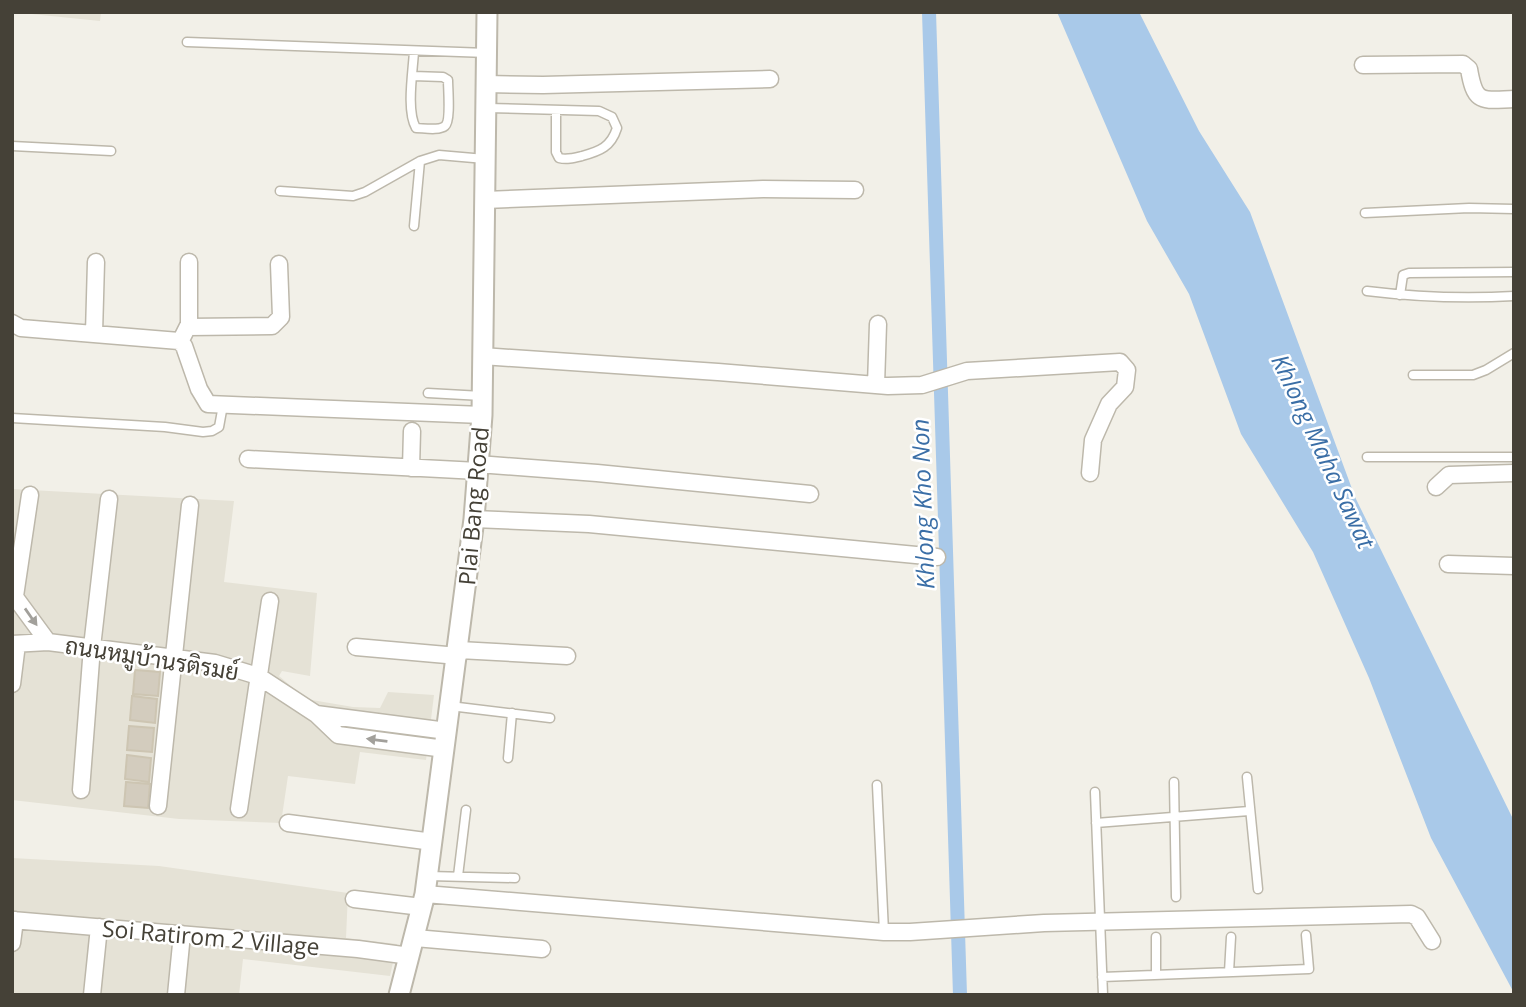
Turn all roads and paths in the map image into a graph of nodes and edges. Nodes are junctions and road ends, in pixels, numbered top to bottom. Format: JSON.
{"nodes":[{"id":1,"x":487,"y":12,"type":"edge"},
{"id":2,"x":187,"y":42,"type":"dead end"},
{"id":3,"x":414,"y":51,"type":"junction"},
{"id":4,"x":487,"y":53,"type":"junction"},
{"id":5,"x":1363,"y":65,"type":"dead end"},
{"id":6,"x":413,"y":76,"type":"junction"},
{"id":7,"x":770,"y":79,"type":"dead end"},
{"id":8,"x":486,"y":84,"type":"junction"},
{"id":9,"x":1514,"y":99,"type":"edge"},
{"id":10,"x":486,"y":108,"type":"junction"},
{"id":11,"x":556,"y":110,"type":"junction"},
{"id":12,"x":12,"y":146,"type":"edge"},
{"id":13,"x":111,"y":151,"type":"dead end"},
{"id":14,"x":485,"y":159,"type":"junction"},
{"id":15,"x":420,"y":161,"type":"junction"},
{"id":16,"x":855,"y":190,"type":"dead end"},
{"id":17,"x":280,"y":191,"type":"dead end"},
{"id":18,"x":485,"y":200,"type":"junction"},
{"id":19,"x":1514,"y":209,"type":"edge"},
{"id":20,"x":1365,"y":213,"type":"dead end"},
{"id":21,"x":414,"y":226,"type":"dead end"},
{"id":22,"x":96,"y":262,"type":"dead end"},
{"id":23,"x":189,"y":262,"type":"dead end"},
{"id":24,"x":279,"y":264,"type":"dead end"},
{"id":25,"x":1514,"y":272,"type":"edge"},
{"id":26,"x":1367,"y":291,"type":"dead end"},
{"id":27,"x":1400,"y":295,"type":"junction"},
{"id":28,"x":1514,"y":296,"type":"edge"},
{"id":29,"x":12,"y":323,"type":"edge"},
{"id":30,"x":878,"y":324,"type":"dead end"},
{"id":31,"x":94,"y":333,"type":"junction"},
{"id":32,"x":184,"y":334,"type":"junction"},
{"id":33,"x":1514,"y":353,"type":"edge"},
{"id":34,"x":482,"y":356,"type":"junction"},
{"id":35,"x":1413,"y":375,"type":"dead end"},
{"id":36,"x":876,"y":385,"type":"junction"},
{"id":37,"x":428,"y":393,"type":"dead end"},
{"id":38,"x":223,"y":405,"type":"junction"},
{"id":39,"x":482,"y":406,"type":"junction"},
{"id":40,"x":12,"y":418,"type":"edge"},
{"id":41,"x":412,"y":431,"type":"dead end"},
{"id":42,"x":1367,"y":457,"type":"dead end"},
{"id":43,"x":1514,"y":457,"type":"edge"},
{"id":44,"x":248,"y":459,"type":"dead end"},
{"id":45,"x":411,"y":468,"type":"junction"},
{"id":46,"x":478,"y":468,"type":"junction"},
{"id":47,"x":1090,"y":473,"type":"dead end"},
{"id":48,"x":1514,"y":473,"type":"edge"},
{"id":49,"x":1436,"y":487,"type":"dead end"},
{"id":50,"x":810,"y":494,"type":"dead end"},
{"id":51,"x":30,"y":495,"type":"dead end"},
{"id":52,"x":109,"y":499,"type":"dead end"},
{"id":53,"x":190,"y":505,"type":"dead end"},
{"id":54,"x":474,"y":519,"type":"junction"},
{"id":55,"x":937,"y":557,"type":"dead end"},
{"id":56,"x":1448,"y":564,"type":"dead end"},
{"id":57,"x":1514,"y":566,"type":"edge"},
{"id":58,"x":14,"y":595,"type":"edge"},
{"id":59,"x":270,"y":601,"type":"dead end"},
{"id":60,"x":48,"y":642,"type":"junction"},
{"id":61,"x":15,"y":644,"type":"edge"},
{"id":62,"x":92,"y":647,"type":"junction"},
{"id":63,"x":356,"y":647,"type":"dead end"},
{"id":64,"x":458,"y":653,"type":"junction"},
{"id":65,"x":567,"y":656,"type":"dead end"},
{"id":66,"x":173,"y":658,"type":"junction"},
{"id":67,"x":258,"y":676,"type":"junction"},
{"id":68,"x":12,"y":684,"type":"edge"},
{"id":69,"x":450,"y":706,"type":"junction"},
{"id":70,"x":512,"y":713,"type":"junction"},
{"id":71,"x":550,"y":718,"type":"dead end"},
{"id":72,"x":446,"y":740,"type":"junction"},
{"id":73,"x":508,"y":758,"type":"dead end"},
{"id":74,"x":1247,"y":777,"type":"dead end"},
{"id":75,"x":1174,"y":782,"type":"dead end"},
{"id":76,"x":877,"y":785,"type":"dead end"},
{"id":77,"x":81,"y":790,"type":"dead end"},
{"id":78,"x":1095,"y":792,"type":"dead end"},
{"id":79,"x":158,"y":806,"type":"dead end"},
{"id":80,"x":239,"y":809,"type":"dead end"},
{"id":81,"x":466,"y":810,"type":"dead end"},
{"id":82,"x":1249,"y":811,"type":"junction"},
{"id":83,"x":1174,"y":817,"type":"junction"},
{"id":84,"x":288,"y":823,"type":"dead end"},
{"id":85,"x":1096,"y":823,"type":"junction"},
{"id":86,"x":433,"y":842,"type":"junction"},
{"id":87,"x":458,"y":876,"type":"junction"},
{"id":88,"x":515,"y":878,"type":"dead end"},
{"id":89,"x":1258,"y":889,"type":"dead end"},
{"id":90,"x":425,"y":892,"type":"junction"},
{"id":91,"x":1177,"y":897,"type":"dead end"},
{"id":92,"x":354,"y":899,"type":"dead end"},
{"id":93,"x":13,"y":920,"type":"edge"},
{"id":94,"x":1101,"y":922,"type":"junction"},
{"id":95,"x":99,"y":927,"type":"junction"},
{"id":96,"x":884,"y":932,"type":"junction"},
{"id":97,"x":182,"y":934,"type":"junction"},
{"id":98,"x":1306,"y":935,"type":"dead end"},
{"id":99,"x":1156,"y":937,"type":"dead end"},
{"id":100,"x":1231,"y":937,"type":"dead end"},
{"id":101,"x":1432,"y":941,"type":"dead end"},
{"id":102,"x":12,"y":943,"type":"edge"},
{"id":103,"x":412,"y":947,"type":"junction"},
{"id":104,"x":542,"y":949,"type":"dead end"},
{"id":105,"x":1229,"y":972,"type":"junction"},
{"id":106,"x":1156,"y":975,"type":"junction"},
{"id":107,"x":1102,"y":977,"type":"junction"},
{"id":108,"x":92,"y":995,"type":"edge"},
{"id":109,"x":176,"y":995,"type":"edge"},
{"id":110,"x":399,"y":995,"type":"edge"},
{"id":111,"x":1102,"y":995,"type":"edge"}],
"edges":[{"from":1,"to":4,"type":"street","name":"Plai Bang Road"},
{"from":2,"to":3,"type":"lane"},
{"from":3,"to":4,"type":"lane"},
{"from":3,"to":6,"type":"lane"},
{"from":4,"to":8,"type":"street","name":"Plai Bang Road"},
{"from":5,"to":9,"type":"street"},
{"from":6,"to":6,"type":"lane"},
{"from":7,"to":8,"type":"street"},
{"from":8,"to":10,"type":"street","name":"Plai Bang Road"},
{"from":10,"to":11,"type":"lane"},
{"from":10,"to":14,"type":"street","name":"Plai Bang Road"},
{"from":11,"to":11,"type":"lane"},
{"from":12,"to":13,"type":"lane"},
{"from":14,"to":15,"type":"lane"},
{"from":14,"to":18,"type":"street","name":"Plai Bang Road"},
{"from":15,"to":17,"type":"lane"},
{"from":15,"to":21,"type":"lane"},
{"from":16,"to":18,"type":"street"},
{"from":18,"to":34,"type":"street","name":"Plai Bang Road"},
{"from":19,"to":20,"type":"lane"},
{"from":22,"to":31,"type":"street"},
{"from":23,"to":32,"type":"street"},
{"from":24,"to":32,"type":"street"},
{"from":25,"to":27,"type":"lane"},
{"from":26,"to":27,"type":"lane"},
{"from":27,"to":28,"type":"lane"},
{"from":29,"to":31,"type":"street"},
{"from":30,"to":36,"type":"street"},
{"from":31,"to":32,"type":"street"},
{"from":32,"to":38,"type":"street"},
{"from":33,"to":35,"type":"lane"},
{"from":34,"to":36,"type":"street"},
{"from":34,"to":39,"type":"street","name":"Plai Bang Road"},
{"from":36,"to":47,"type":"street"},
{"from":37,"to":39,"type":"lane"},
{"from":38,"to":39,"type":"street"},
{"from":38,"to":40,"type":"lane"},
{"from":39,"to":46,"type":"street","name":"Plai Bang Road"},
{"from":41,"to":45,"type":"street"},
{"from":42,"to":43,"type":"lane"},
{"from":44,"to":45,"type":"street"},
{"from":45,"to":46,"type":"street"},
{"from":46,"to":50,"type":"street"},
{"from":46,"to":54,"type":"street","name":"Plai Bang Road"},
{"from":48,"to":49,"type":"street"},
{"from":51,"to":58,"type":"street"},
{"from":52,"to":62,"type":"street"},
{"from":53,"to":66,"type":"street"},
{"from":54,"to":55,"type":"street"},
{"from":54,"to":64,"type":"street","name":"Plai Bang Road"},
{"from":56,"to":57,"type":"street"},
{"from":58,"to":60,"type":"street","name":"ถนนหมูบ้านรติรมย์","one_way":true},
{"from":59,"to":67,"type":"street"},
{"from":60,"to":61,"type":"street","name":"ถนนหมูบ้านรติรมย์"},
{"from":60,"to":62,"type":"street","name":"ถนนหมูบ้านรติรมย์"},
{"from":61,"to":68,"type":"street"},
{"from":62,"to":66,"type":"street","name":"ถนนหมูบ้านรติรมย์"},
{"from":62,"to":77,"type":"street"},
{"from":63,"to":64,"type":"street"},
{"from":64,"to":65,"type":"street"},
{"from":64,"to":69,"type":"street","name":"Plai Bang Road"},
{"from":66,"to":67,"type":"street","name":"ถนนหมูบ้านรติรมย์"},
{"from":66,"to":79,"type":"street"},
{"from":67,"to":72,"type":"street","name":"ถนนหมูบ้านรติรมย์"},
{"from":67,"to":80,"type":"street"},
{"from":69,"to":70,"type":"lane"},
{"from":69,"to":72,"type":"street","name":"Plai Bang Road"},
{"from":70,"to":71,"type":"lane"},
{"from":70,"to":73,"type":"lane"},
{"from":72,"to":86,"type":"street","name":"Plai Bang Road"},
{"from":74,"to":82,"type":"lane"},
{"from":75,"to":83,"type":"lane"},
{"from":76,"to":96,"type":"lane"},
{"from":78,"to":85,"type":"lane"},
{"from":81,"to":87,"type":"lane"},
{"from":82,"to":83,"type":"lane"},
{"from":82,"to":89,"type":"lane"},
{"from":83,"to":85,"type":"lane"},
{"from":83,"to":91,"type":"lane"},
{"from":84,"to":86,"type":"street"},
{"from":85,"to":94,"type":"lane"},
{"from":86,"to":90,"type":"street","name":"Plai Bang Road"},
{"from":87,"to":88,"type":"lane"},
{"from":87,"to":90,"type":"lane"},
{"from":90,"to":92,"type":"street"},
{"from":90,"to":96,"type":"street"},
{"from":90,"to":103,"type":"street","name":"Plai Bang Road"},
{"from":93,"to":95,"type":"street","name":"Soi Ratirom 2 Village"},
{"from":93,"to":102,"type":"street"},
{"from":94,"to":96,"type":"street"},
{"from":94,"to":101,"type":"street"},
{"from":94,"to":107,"type":"lane"},
{"from":95,"to":97,"type":"street","name":"Soi Ratirom 2 Village"},
{"from":95,"to":108,"type":"street"},
{"from":97,"to":103,"type":"street","name":"Soi Ratirom 2 Village"},
{"from":97,"to":109,"type":"street"},
{"from":98,"to":105,"type":"lane"},
{"from":99,"to":106,"type":"lane"},
{"from":100,"to":105,"type":"lane"},
{"from":103,"to":104,"type":"street","name":"Soi Ratirom 2 Village"},
{"from":103,"to":110,"type":"street","name":"Plai Bang Road"},
{"from":105,"to":106,"type":"lane"},
{"from":106,"to":107,"type":"lane"},
{"from":107,"to":111,"type":"lane"}]}
